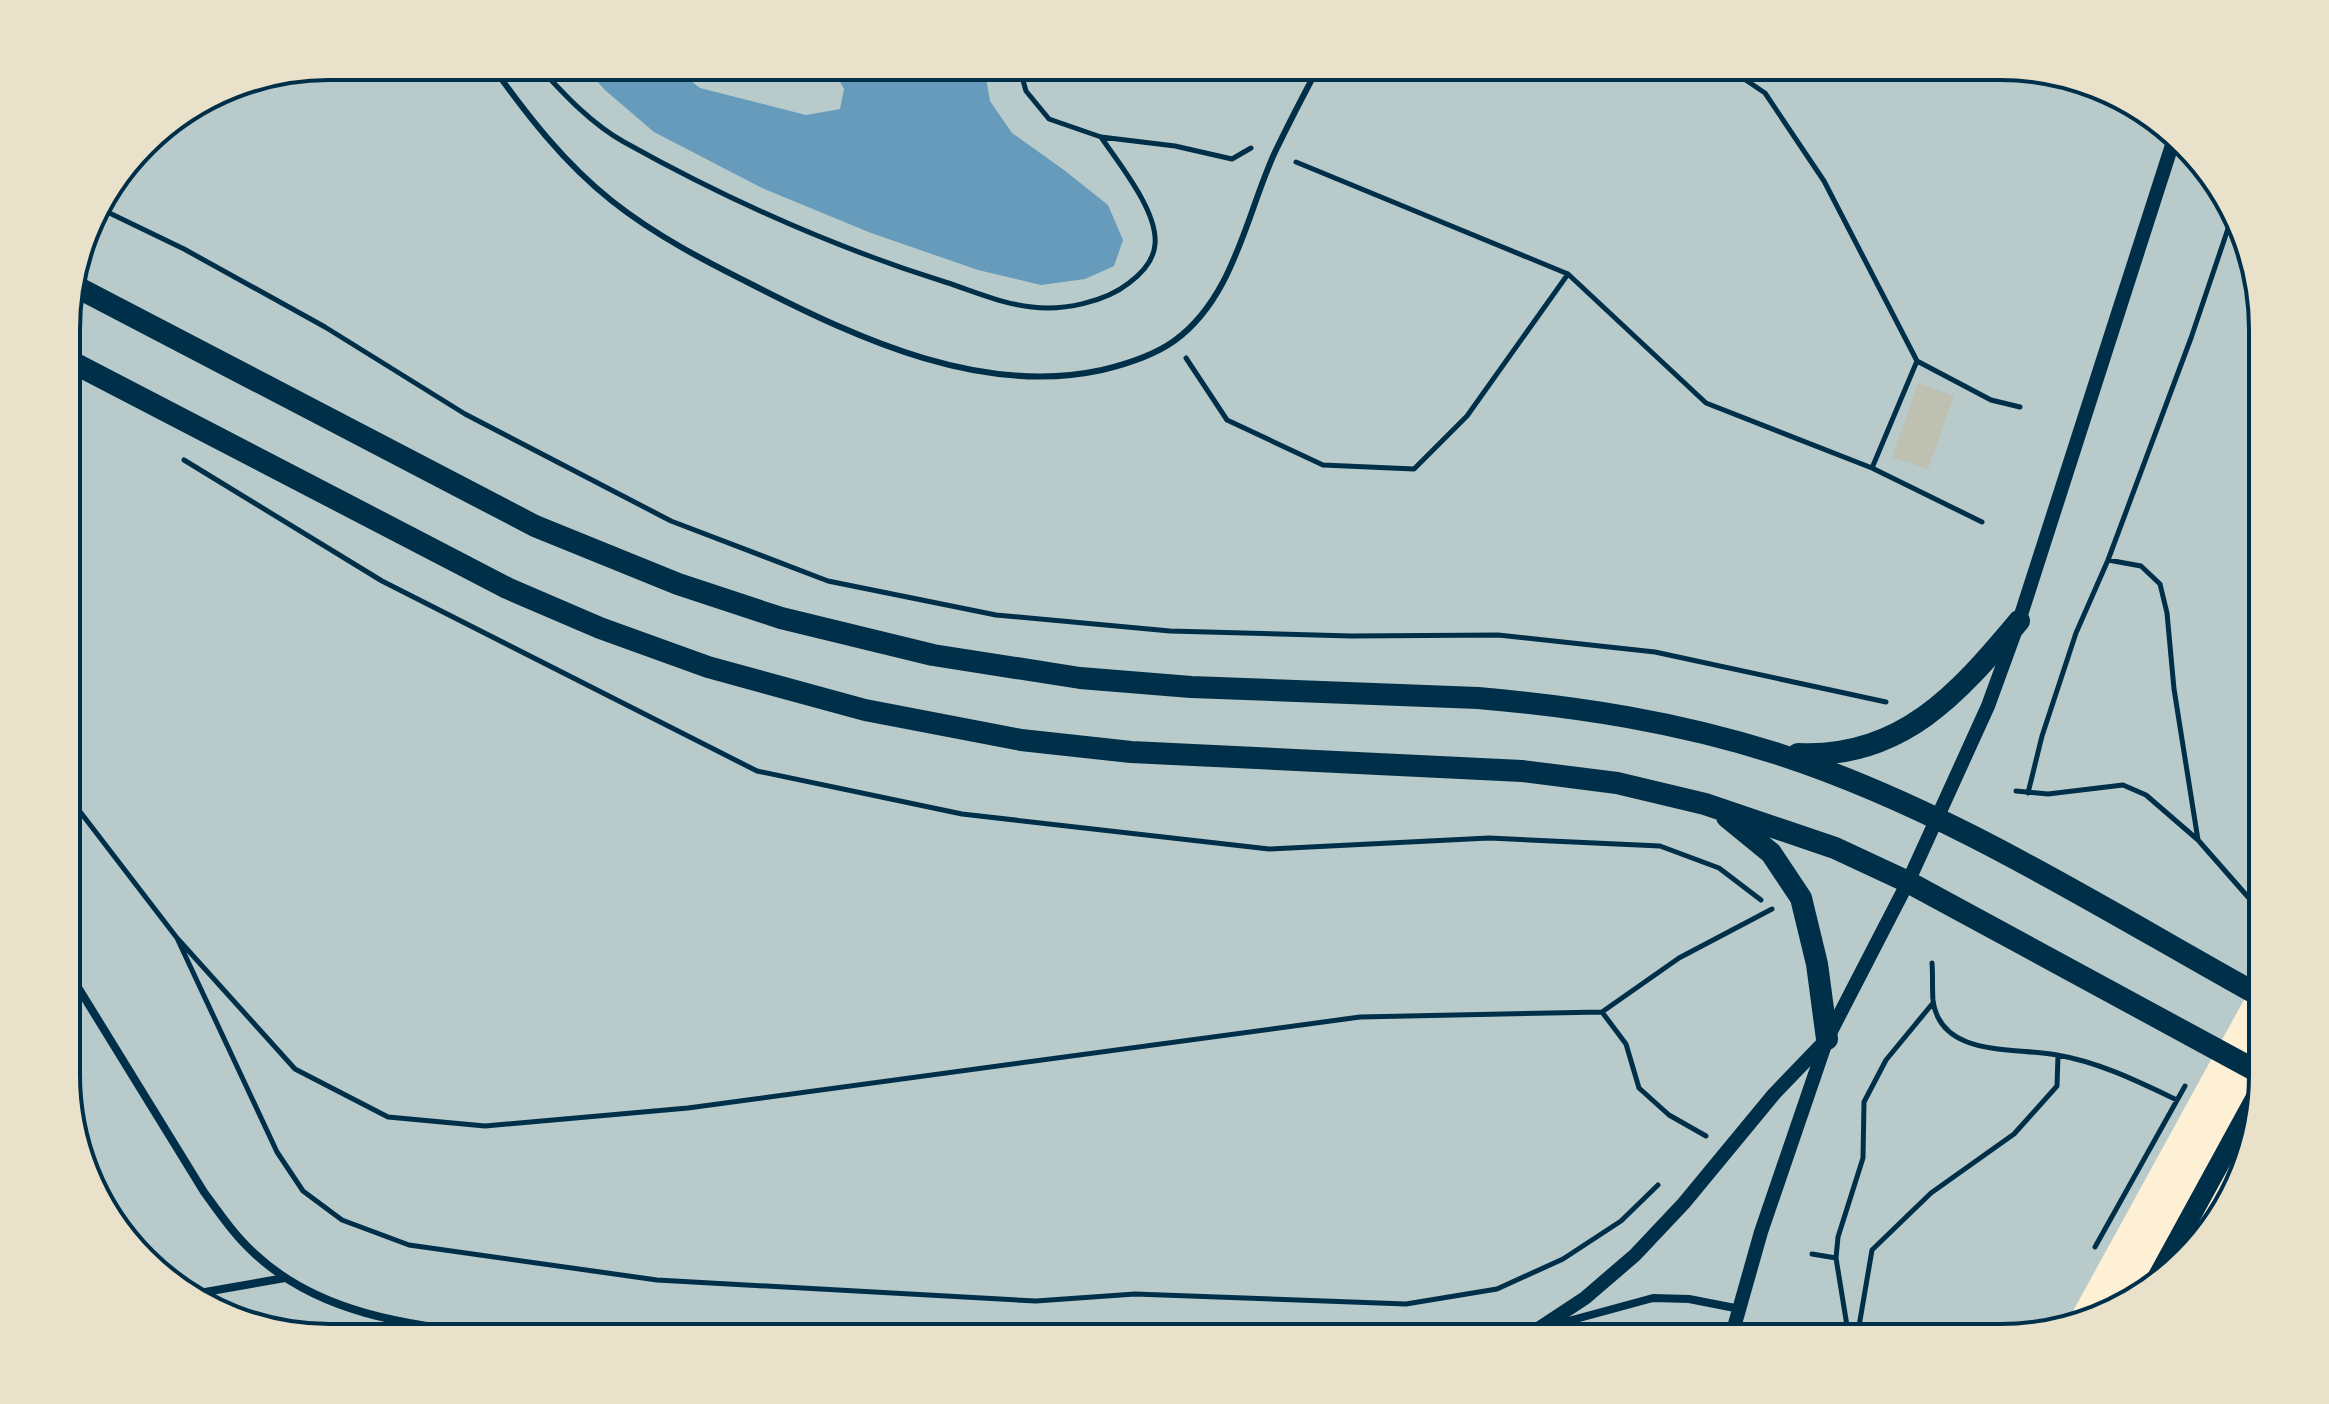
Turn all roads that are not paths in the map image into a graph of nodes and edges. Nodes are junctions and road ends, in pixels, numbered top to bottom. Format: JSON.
{"nodes":[{"id":1,"x":1312,"y":80,"type":"edge"},
{"id":2,"x":503,"y":81,"type":"edge"},
{"id":3,"x":2171,"y":148,"type":"edge"},
{"id":4,"x":83,"y":290,"type":"edge"},
{"id":5,"x":80,"y":366,"type":"edge"},
{"id":6,"x":2019,"y":621,"type":"junction"},
{"id":7,"x":1776,"y":754,"type":"junction"},
{"id":8,"x":1705,"y":804,"type":"junction"},
{"id":9,"x":1938,"y":820,"type":"junction"},
{"id":10,"x":1908,"y":882,"type":"junction"},
{"id":11,"x":2248,"y":989,"type":"edge"},
{"id":12,"x":80,"y":990,"type":"edge"},
{"id":13,"x":1827,"y":1039,"type":"junction"},
{"id":14,"x":2248,"y":1066,"type":"edge"},
{"id":15,"x":2245,"y":1116,"type":"edge"},
{"id":16,"x":2168,"y":1258,"type":"edge"},
{"id":17,"x":285,"y":1278,"type":"junction"},
{"id":18,"x":206,"y":1292,"type":"edge"},
{"id":19,"x":1741,"y":1310,"type":"junction"},
{"id":20,"x":1547,"y":1323,"type":"edge"},
{"id":21,"x":1563,"y":1323,"type":"edge"},
{"id":22,"x":1736,"y":1323,"type":"edge"},
{"id":23,"x":420,"y":1324,"type":"edge"}],
"edges":[{"from":1,"to":2,"type":"lane"},
{"from":3,"to":6,"type":"street"},
{"from":4,"to":7,"type":"highway"},
{"from":5,"to":8,"type":"highway"},
{"from":6,"to":7,"type":"highway"},
{"from":6,"to":9,"type":"street"},
{"from":7,"to":9,"type":"highway"},
{"from":8,"to":10,"type":"highway"},
{"from":8,"to":13,"type":"highway"},
{"from":9,"to":10,"type":"street"},
{"from":9,"to":11,"type":"highway"},
{"from":10,"to":13,"type":"street"},
{"from":10,"to":14,"type":"highway"},
{"from":12,"to":17,"type":"street"},
{"from":13,"to":19,"type":"street"},
{"from":13,"to":20,"type":"street"},
{"from":15,"to":16,"type":"main road"},
{"from":17,"to":18,"type":"street"},
{"from":17,"to":23,"type":"street"},
{"from":19,"to":21,"type":"street"},
{"from":19,"to":22,"type":"street"}]}
